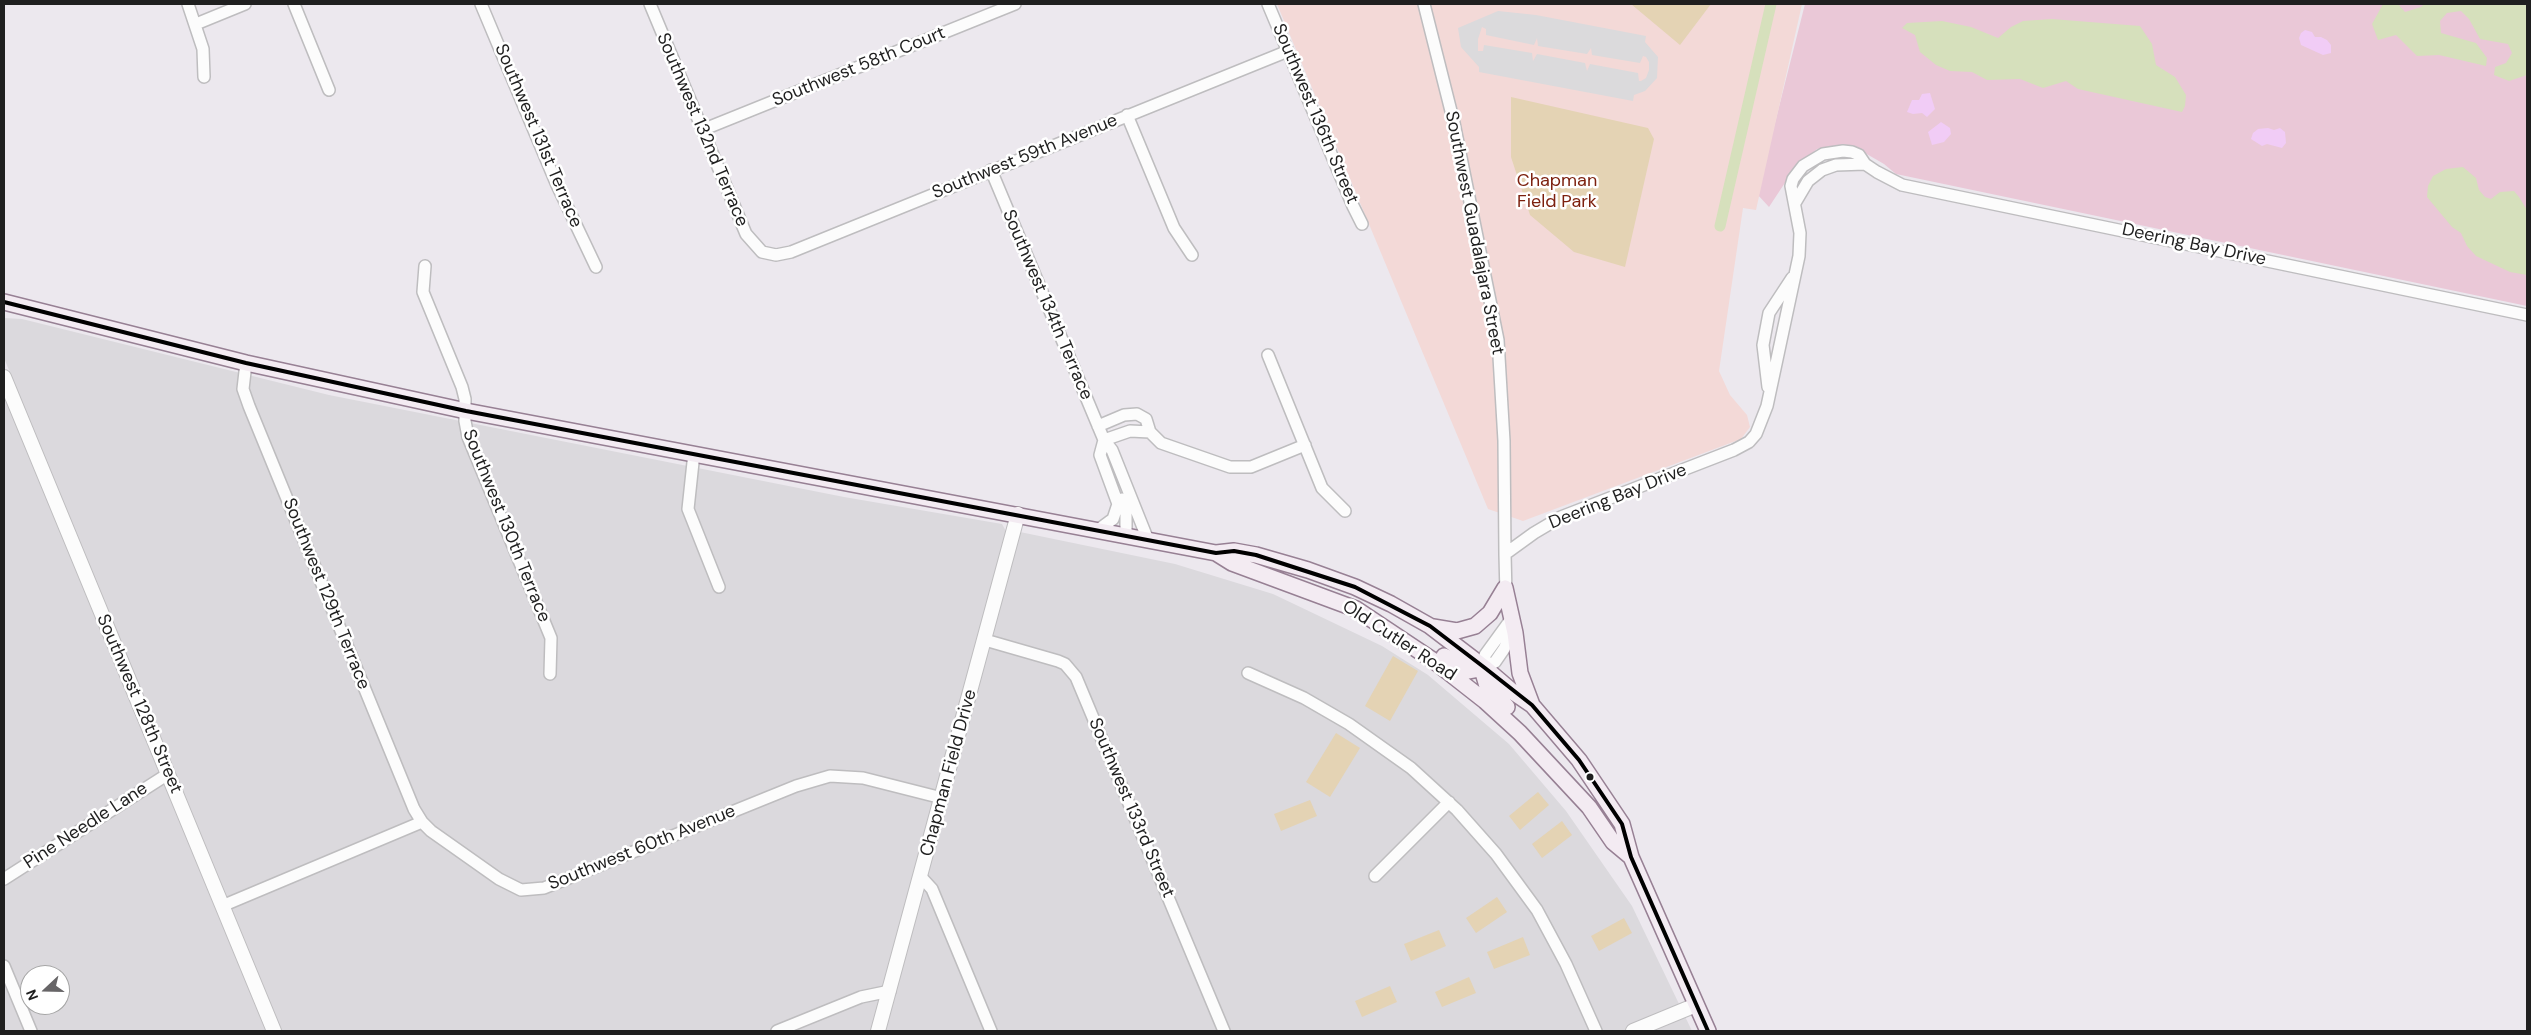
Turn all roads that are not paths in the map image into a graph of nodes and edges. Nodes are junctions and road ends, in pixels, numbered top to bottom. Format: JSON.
{"nodes":[{"id":1,"x":188,"y":4,"type":"edge"},
{"id":2,"x":245,"y":4,"type":"edge"},
{"id":3,"x":294,"y":4,"type":"edge"},
{"id":4,"x":482,"y":4,"type":"edge"},
{"id":5,"x":650,"y":4,"type":"edge"},
{"id":6,"x":1015,"y":4,"type":"edge"},
{"id":7,"x":1268,"y":4,"type":"edge"},
{"id":8,"x":1424,"y":4,"type":"edge"},
{"id":9,"x":196,"y":24,"type":"junction"},
{"id":10,"x":1288,"y":50,"type":"junction"},
{"id":11,"x":204,"y":77,"type":"dead end"},
{"id":12,"x":329,"y":90,"type":"dead end"},
{"id":13,"x":1127,"y":115,"type":"junction"},
{"id":14,"x":702,"y":130,"type":"junction"},
{"id":15,"x":991,"y":170,"type":"junction"},
{"id":16,"x":1362,"y":224,"type":"dead end"},
{"id":17,"x":762,"y":252,"type":"joint"},
{"id":18,"x":1192,"y":255,"type":"dead end"},
{"id":19,"x":425,"y":266,"type":"dead end"},
{"id":20,"x":596,"y":268,"type":"dead end"},
{"id":21,"x":1794,"y":276,"type":"junction"},
{"id":22,"x":4,"y":302,"type":"edge"},
{"id":23,"x":2527,"y":315,"type":"edge"},
{"id":24,"x":1268,"y":355,"type":"dead end"},
{"id":25,"x":246,"y":363,"type":"junction"},
{"id":26,"x":4,"y":377,"type":"edge"},
{"id":27,"x":1769,"y":393,"type":"junction"},
{"id":28,"x":466,"y":411,"type":"junction"},
{"id":29,"x":1098,"y":426,"type":"junction"},
{"id":30,"x":1150,"y":432,"type":"junction"},
{"id":31,"x":1104,"y":440,"type":"junction"},
{"id":32,"x":1305,"y":446,"type":"junction"},
{"id":33,"x":694,"y":454,"type":"junction"},
{"id":34,"x":1116,"y":492,"type":"junction"},
{"id":35,"x":1345,"y":511,"type":"dead end"},
{"id":36,"x":1018,"y":514,"type":"junction"},
{"id":37,"x":1098,"y":530,"type":"junction"},
{"id":38,"x":1126,"y":535,"type":"junction"},
{"id":39,"x":1148,"y":540,"type":"junction"},
{"id":40,"x":1216,"y":553,"type":"junction"},
{"id":41,"x":1505,"y":554,"type":"junction"},
{"id":42,"x":719,"y":587,"type":"dead end"},
{"id":43,"x":1505,"y":588,"type":"junction"},
{"id":44,"x":1356,"y":609,"type":"junction"},
{"id":45,"x":1430,"y":626,"type":"junction"},
{"id":46,"x":985,"y":640,"type":"junction"},
{"id":47,"x":1485,"y":668,"type":"junction"},
{"id":48,"x":1248,"y":673,"type":"dead end"},
{"id":49,"x":550,"y":674,"type":"dead end"},
{"id":50,"x":1532,"y":705,"type":"junction"},
{"id":51,"x":168,"y":774,"type":"junction"},
{"id":52,"x":942,"y":798,"type":"junction"},
{"id":53,"x":1449,"y":802,"type":"junction"},
{"id":54,"x":1589,"y":807,"type":"junction"},
{"id":55,"x":422,"y":822,"type":"junction"},
{"id":56,"x":1631,"y":857,"type":"junction"},
{"id":57,"x":1376,"y":876,"type":"dead end"},
{"id":58,"x":921,"y":877,"type":"junction"},
{"id":59,"x":4,"y":879,"type":"edge"},
{"id":60,"x":222,"y":906,"type":"junction"},
{"id":61,"x":4,"y":966,"type":"edge"},
{"id":62,"x":890,"y":991,"type":"junction"},
{"id":63,"x":1696,"y":1005,"type":"junction"},
{"id":64,"x":31,"y":1031,"type":"edge"},
{"id":65,"x":274,"y":1031,"type":"edge"},
{"id":66,"x":777,"y":1031,"type":"edge"},
{"id":67,"x":878,"y":1031,"type":"edge"},
{"id":68,"x":991,"y":1031,"type":"edge"},
{"id":69,"x":1224,"y":1031,"type":"edge"},
{"id":70,"x":1596,"y":1031,"type":"edge"},
{"id":71,"x":1633,"y":1031,"type":"edge"},
{"id":72,"x":1708,"y":1031,"type":"edge"}],
"edges":[{"from":1,"to":9,"type":"street"},
{"from":2,"to":9,"type":"street"},
{"from":3,"to":12,"type":"street"},
{"from":4,"to":20,"type":"street","name":"Southwest 131st Terrace"},
{"from":5,"to":14,"type":"street","name":"Southwest 132nd Terrace"},
{"from":6,"to":14,"type":"street","name":"Southwest 58th Court"},
{"from":7,"to":10,"type":"street","name":"Southwest 136th Street"},
{"from":8,"to":41,"type":"street","name":"Southwest Guadalajara Street"},
{"from":9,"to":11,"type":"street"},
{"from":10,"to":13,"type":"street","name":"Southwest 59th Avenue"},
{"from":10,"to":16,"type":"street","name":"Southwest 136th Street"},
{"from":13,"to":15,"type":"street","name":"Southwest 59th Avenue"},
{"from":13,"to":18,"type":"street"},
{"from":14,"to":17,"type":"street","name":"Southwest 132nd Terrace"},
{"from":15,"to":17,"type":"street","name":"Southwest 59th Avenue"},
{"from":15,"to":29,"type":"street","name":"Southwest 134th Terrace"},
{"from":19,"to":28,"type":"street","name":"Southwest 130th Terrace"},
{"from":21,"to":23,"type":"street","name":"Deering Bay Drive"},
{"from":21,"to":27,"type":"street","name":"Deering Bay Drive"},
{"from":21,"to":27,"type":"street","name":"Deering Bay Drive"},
{"from":22,"to":25,"type":"main road","name":"Old Cutler Road"},
{"from":24,"to":32,"type":"street"},
{"from":25,"to":28,"type":"main road","name":"Old Cutler Road"},
{"from":25,"to":55,"type":"street","name":"Southwest 129th Terrace"},
{"from":26,"to":51,"type":"street","name":"Southwest 128th Street"},
{"from":27,"to":41,"type":"street","name":"Deering Bay Drive"},
{"from":28,"to":33,"type":"main road","name":"Old Cutler Road"},
{"from":28,"to":49,"type":"street","name":"Southwest 130th Terrace"},
{"from":29,"to":30,"type":"street"},
{"from":29,"to":31,"type":"street","name":"Southwest 134th Terrace"},
{"from":30,"to":31,"type":"street"},
{"from":30,"to":32,"type":"street"},
{"from":31,"to":34,"type":"street","name":"Southwest 134th Terrace"},
{"from":31,"to":39,"type":"street","name":"Southwest 134th Terrace"},
{"from":32,"to":35,"type":"street"},
{"from":33,"to":36,"type":"main road","name":"Old Cutler Road"},
{"from":33,"to":42,"type":"street"},
{"from":34,"to":37,"type":"street","name":"Southwest 134th Terrace"},
{"from":34,"to":38,"type":"street","name":"Southwest 134th Terrace"},
{"from":36,"to":37,"type":"main road","name":"Old Cutler Road"},
{"from":36,"to":46,"type":"street","name":"Chapman Field Drive"},
{"from":37,"to":38,"type":"main road","name":"Old Cutler Road"},
{"from":38,"to":39,"type":"main road","name":"Old Cutler Road"},
{"from":39,"to":40,"type":"main road","name":"Old Cutler Road"},
{"from":40,"to":44,"type":"main road","name":"Old Cutler Road"},
{"from":40,"to":45,"type":"main road","name":"Old Cutler Road"},
{"from":41,"to":43,"type":"street"},
{"from":43,"to":45,"type":"main road"},
{"from":43,"to":47,"type":"street"},
{"from":43,"to":50,"type":"main road"},
{"from":44,"to":47,"type":"main road"},
{"from":44,"to":54,"type":"main road","name":"Old Cutler Road"},
{"from":45,"to":47,"type":"main road","name":"Old Cutler Road"},
{"from":46,"to":52,"type":"street","name":"Chapman Field Drive"},
{"from":46,"to":69,"type":"street","name":"Southwest 133rd Street"},
{"from":47,"to":50,"type":"main road"},
{"from":47,"to":54,"type":"main road"},
{"from":48,"to":53,"type":"street"},
{"from":50,"to":56,"type":"main road"},
{"from":51,"to":59,"type":"street","name":"Pine Needle Lane"},
{"from":51,"to":60,"type":"street","name":"Southwest 128th Street"},
{"from":52,"to":55,"type":"street","name":"Southwest 60th Avenue"},
{"from":52,"to":58,"type":"street","name":"Chapman Field Drive"},
{"from":53,"to":57,"type":"street"},
{"from":53,"to":70,"type":"street"},
{"from":54,"to":56,"type":"main road"},
{"from":55,"to":60,"type":"street"},
{"from":56,"to":63,"type":"main road"},
{"from":58,"to":62,"type":"street","name":"Chapman Field Drive"},
{"from":58,"to":68,"type":"street"},
{"from":60,"to":65,"type":"street","name":"Southwest 128th Street"},
{"from":61,"to":64,"type":"street"},
{"from":62,"to":66,"type":"street"},
{"from":62,"to":67,"type":"street","name":"Chapman Field Drive"},
{"from":63,"to":71,"type":"street"},
{"from":63,"to":72,"type":"main road"}]}
